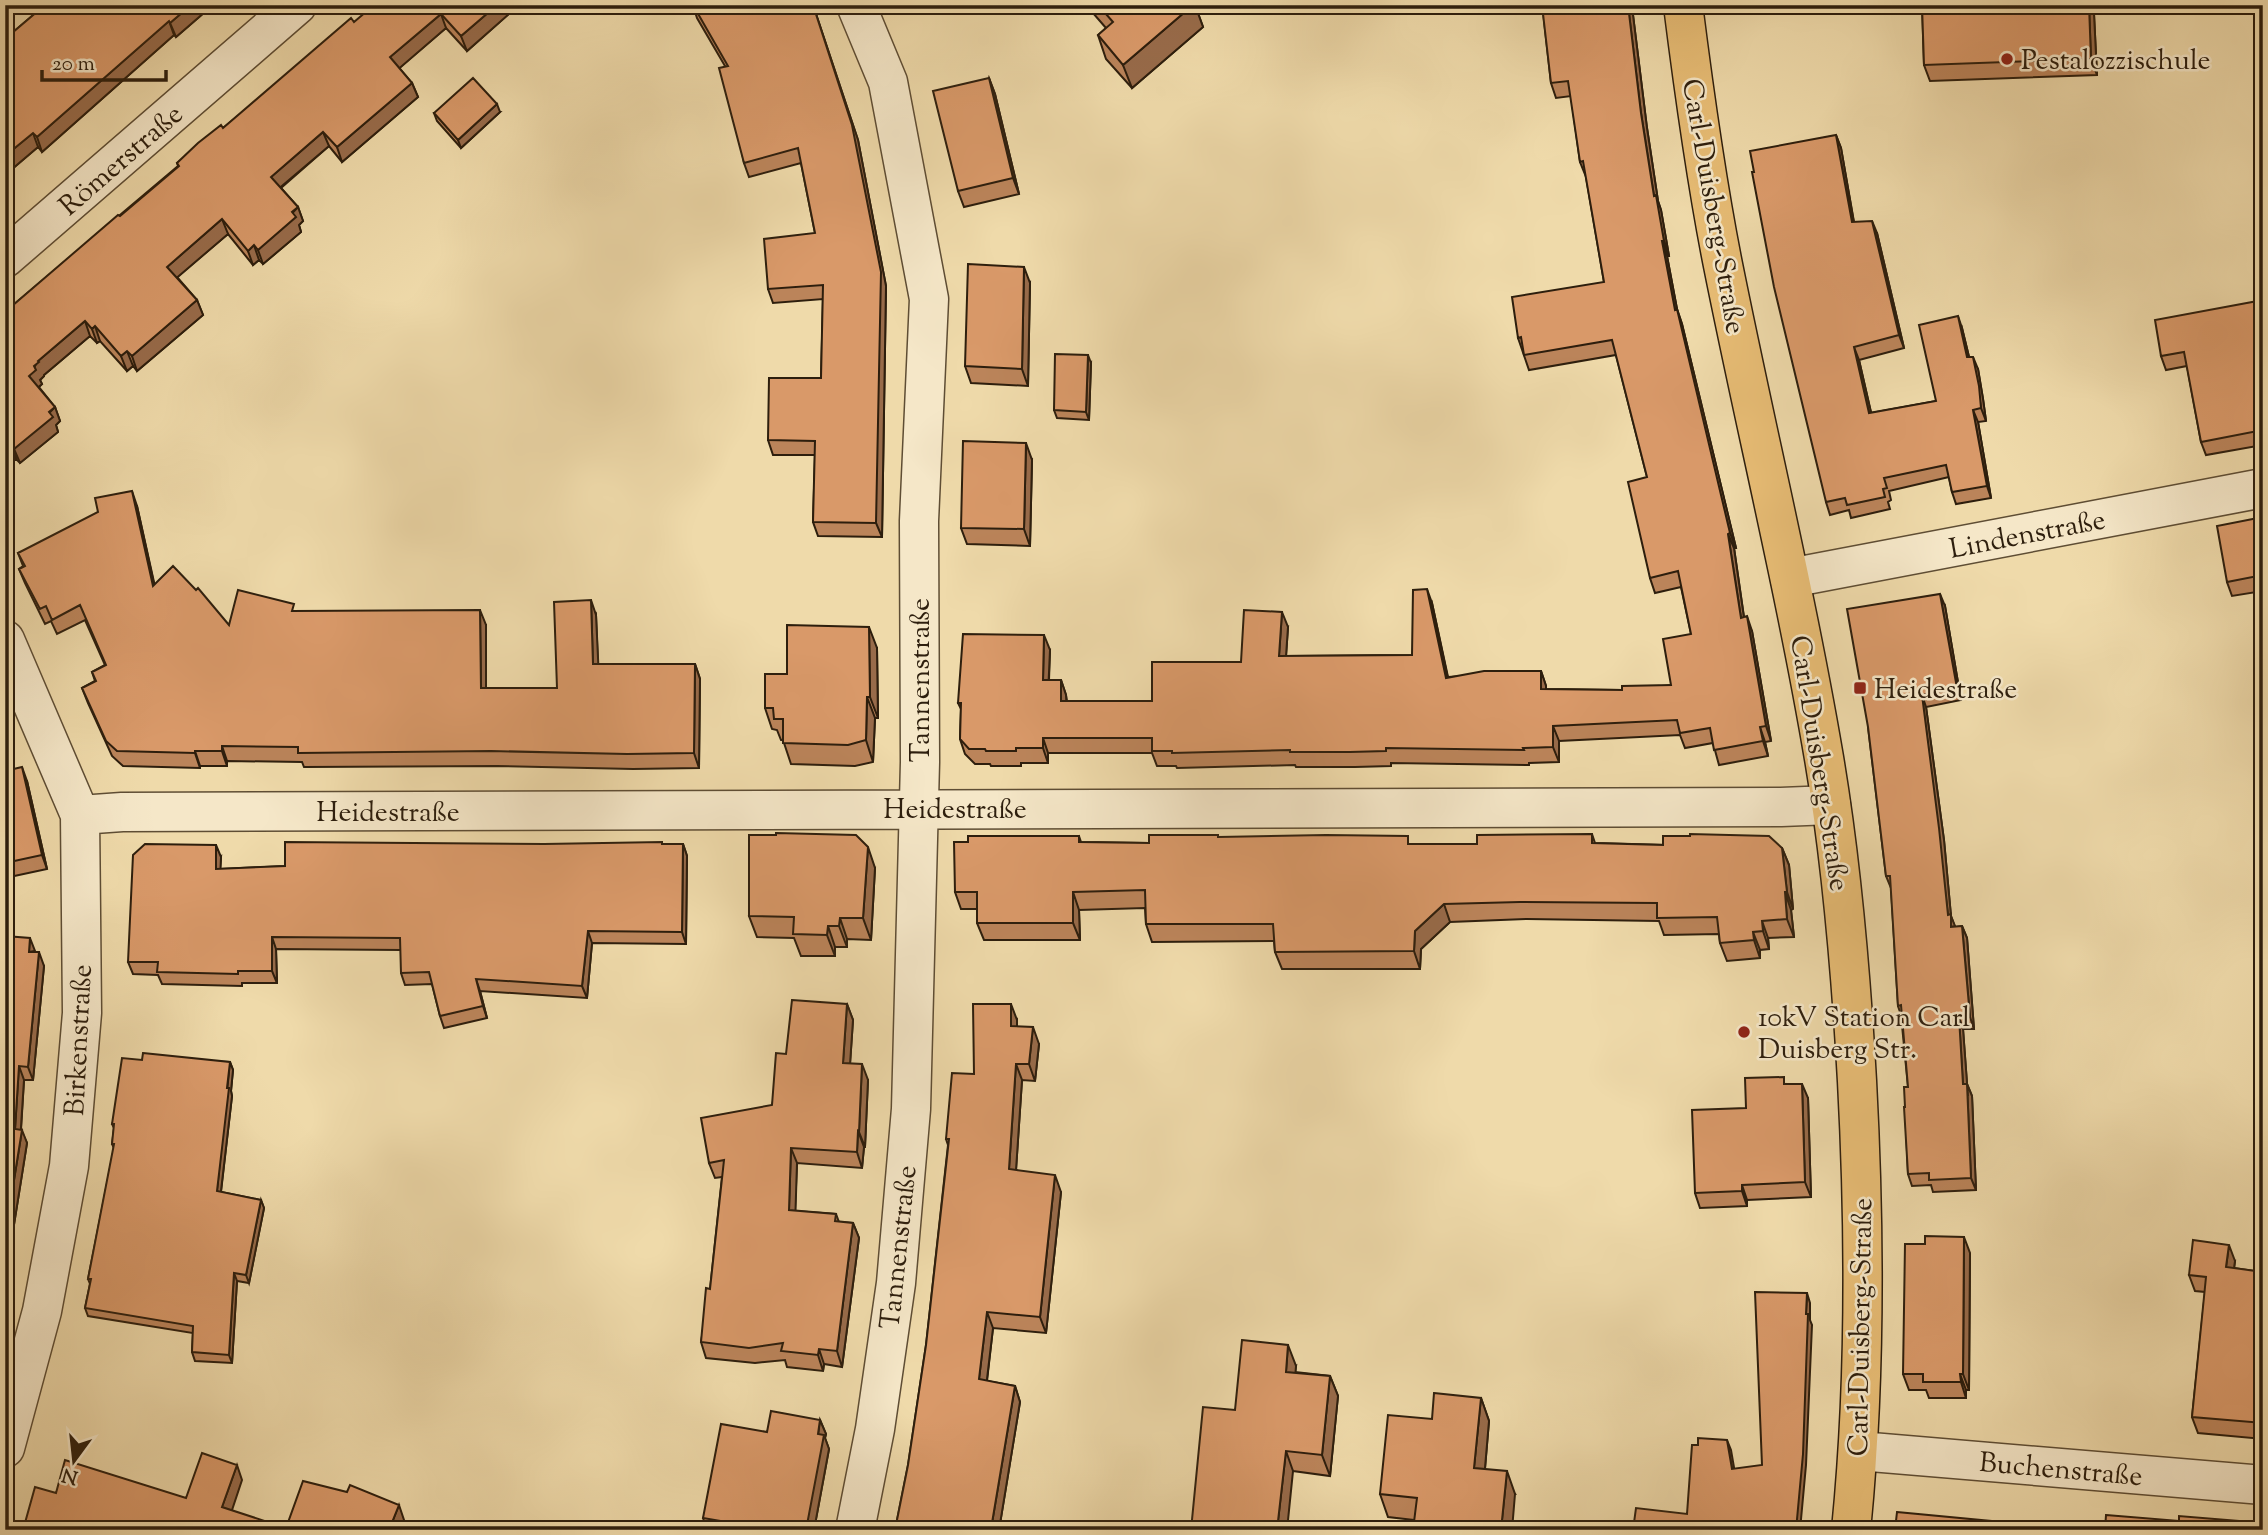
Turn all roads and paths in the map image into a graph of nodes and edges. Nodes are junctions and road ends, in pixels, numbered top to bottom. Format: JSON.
{"nodes":[{"id":1,"x":298,"y":5,"type":"edge"},
{"id":2,"x":856,"y":5,"type":"edge"},
{"id":3,"x":1683,"y":5,"type":"edge"},
{"id":4,"x":5,"y":258,"type":"edge"},
{"id":5,"x":2263,"y":488,"type":"edge"},
{"id":6,"x":1790,"y":578,"type":"junction"},
{"id":7,"x":5,"y":640,"type":"edge"},
{"id":8,"x":1831,"y":805,"type":"junction"},
{"id":9,"x":918,"y":808,"type":"junction"},
{"id":10,"x":80,"y":815,"type":"junction"},
{"id":11,"x":5,"y":1448,"type":"edge"},
{"id":12,"x":1859,"y":1451,"type":"junction"},
{"id":13,"x":2263,"y":1485,"type":"edge"},
{"id":14,"x":855,"y":1530,"type":"edge"},
{"id":15,"x":1851,"y":1530,"type":"edge"}],
"edges":[{"from":1,"to":4,"type":"street","name":"Römerstraße"},
{"from":2,"to":9,"type":"street","name":"Tannenstraße"},
{"from":3,"to":6,"type":"main road","name":"Carl-Duisberg-Straße"},
{"from":5,"to":6,"type":"street","name":"Lindenstraße"},
{"from":6,"to":8,"type":"main road","name":"Carl-Duisberg-Straße"},
{"from":7,"to":10,"type":"street","name":"Birkenstraße"},
{"from":8,"to":9,"type":"street","name":"Heidestraße"},
{"from":8,"to":12,"type":"main road","name":"Carl-Duisberg-Straße"},
{"from":9,"to":10,"type":"street","name":"Heidestraße"},
{"from":9,"to":14,"type":"street","name":"Tannenstraße"},
{"from":10,"to":11,"type":"street","name":"Birkenstraße"},
{"from":12,"to":13,"type":"street","name":"Buchenstraße"},
{"from":12,"to":15,"type":"main road","name":"Carl-Duisberg-Straße"}]}
